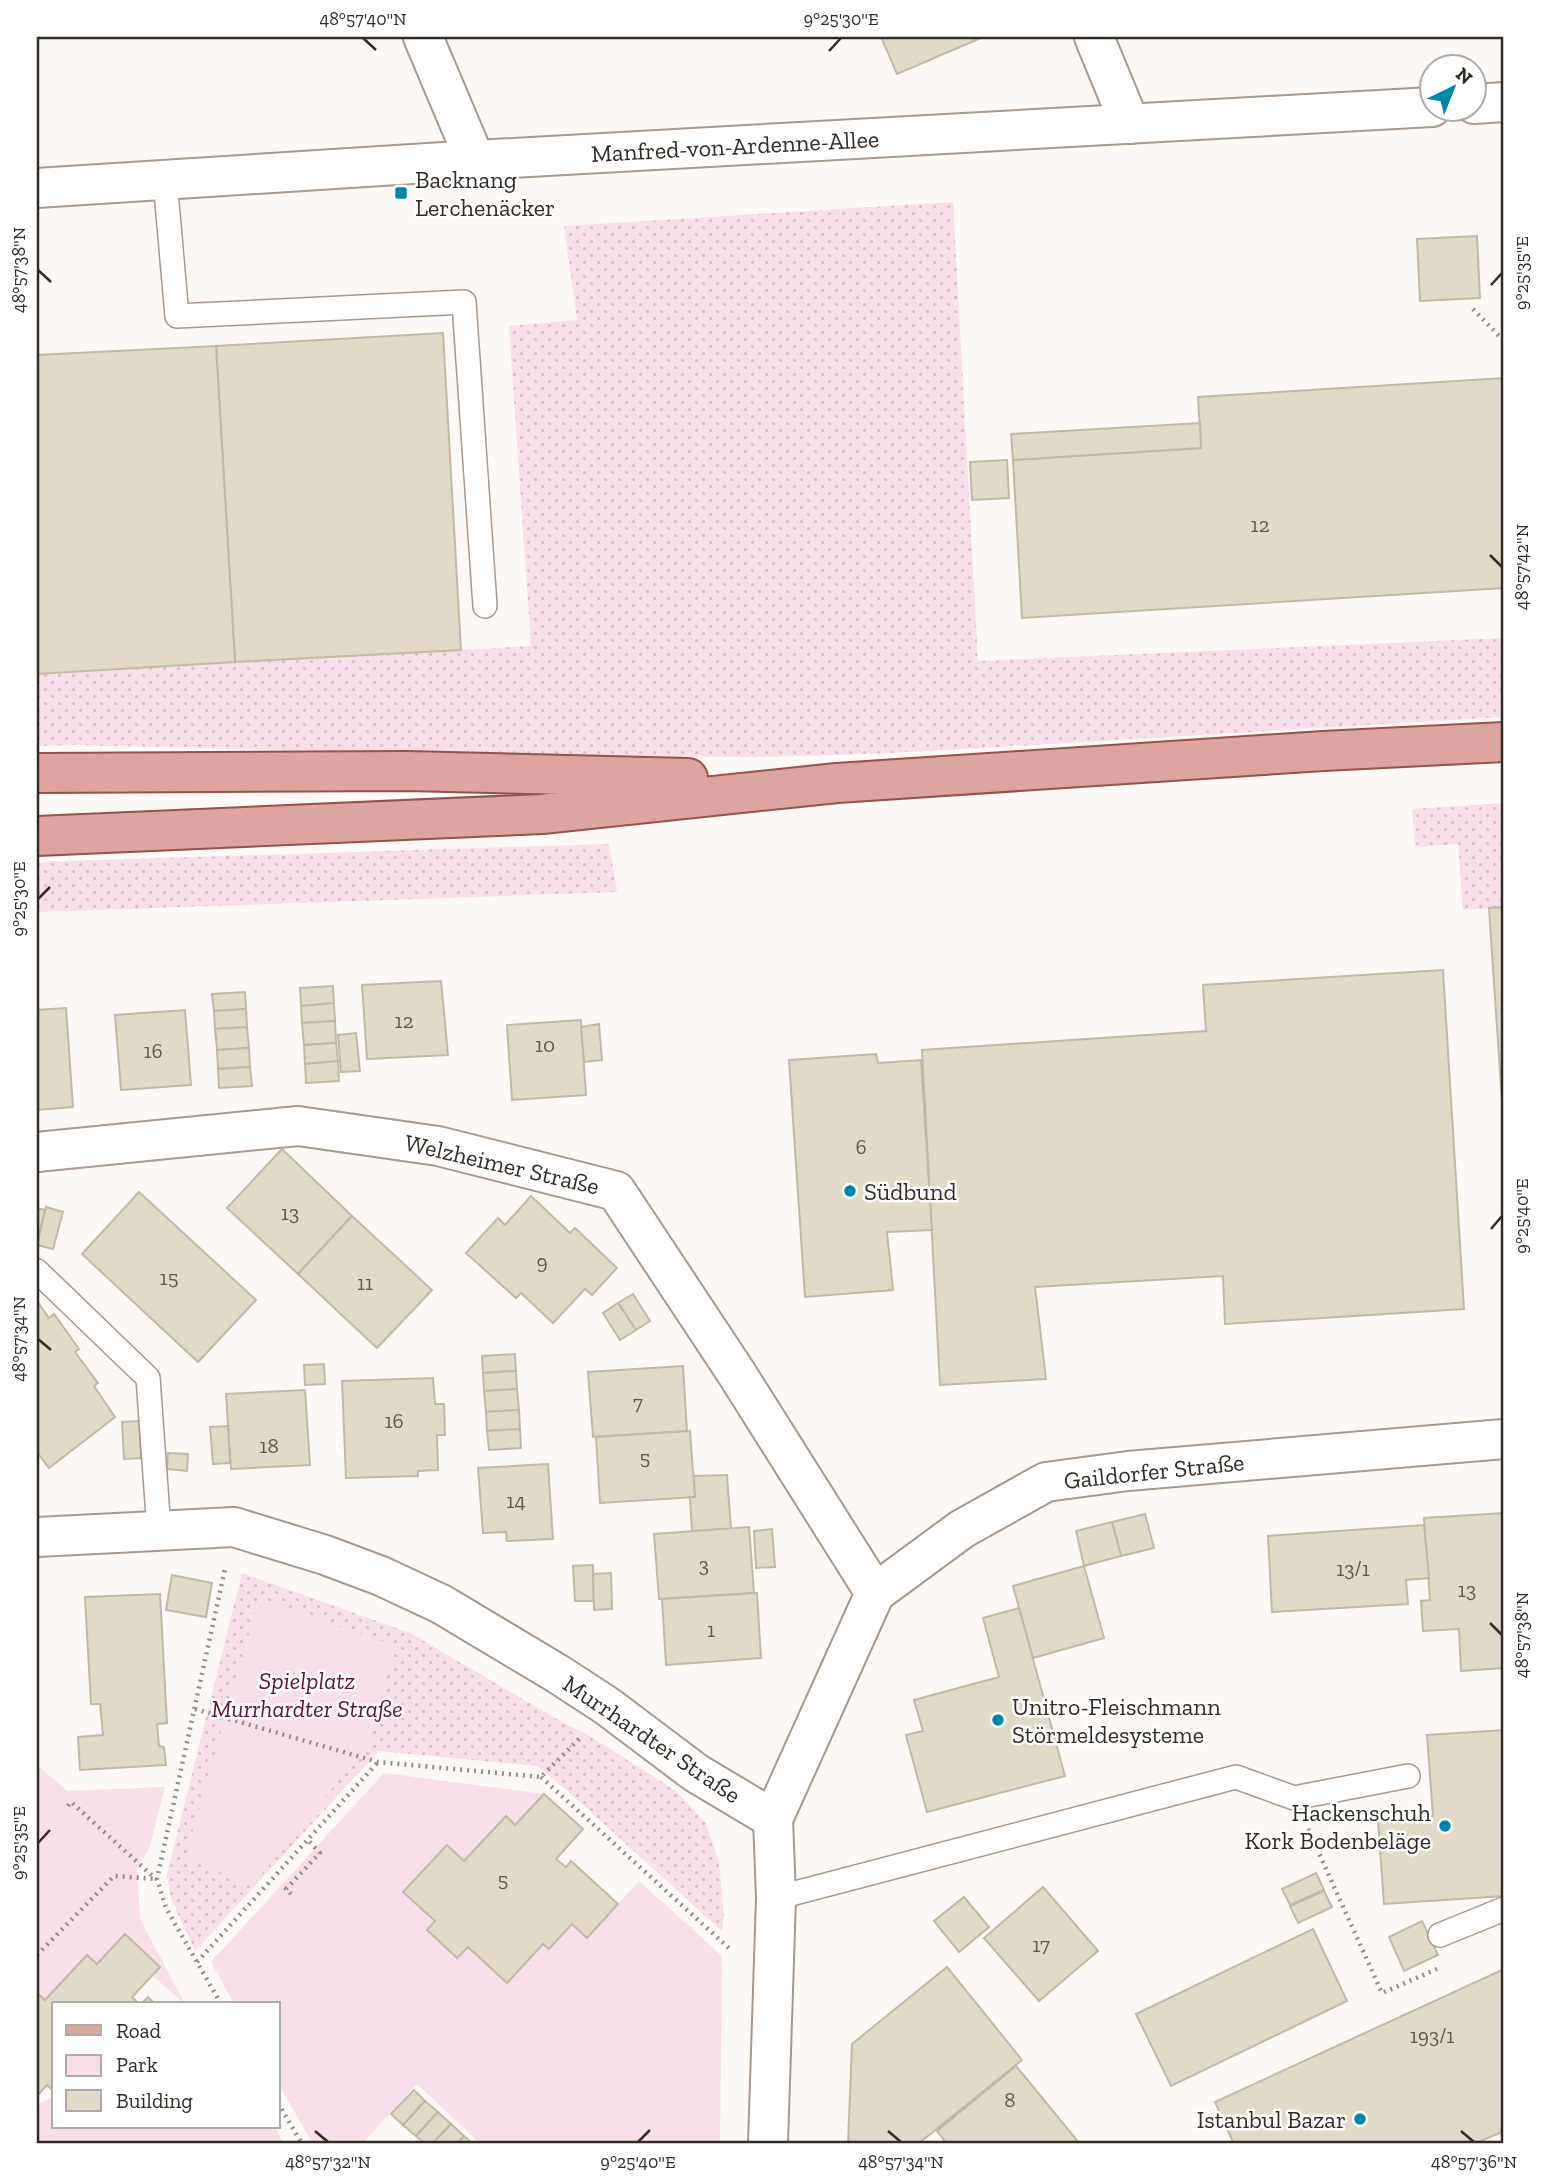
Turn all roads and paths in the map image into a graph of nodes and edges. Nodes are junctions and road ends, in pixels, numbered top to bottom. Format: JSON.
{"nodes":[{"id":1,"x":423,"y":37,"type":"edge"},
{"id":2,"x":1094,"y":37,"type":"edge"},
{"id":3,"x":1418,"y":108,"type":"edge"},
{"id":4,"x":1130,"y":124,"type":"junction"},
{"id":5,"x":475,"y":159,"type":"junction"},
{"id":6,"x":165,"y":180,"type":"junction"},
{"id":7,"x":37,"y":188,"type":"edge"},
{"id":8,"x":1473,"y":309,"type":"dead end"},
{"id":9,"x":1504,"y":341,"type":"edge"},
{"id":10,"x":485,"y":606,"type":"dead end"},
{"id":11,"x":1504,"y":742,"type":"edge"},
{"id":12,"x":37,"y":772,"type":"edge"},
{"id":13,"x":837,"y":783,"type":"junction"},
{"id":14,"x":37,"y":836,"type":"edge"},
{"id":15,"x":37,"y":1152,"type":"edge"},
{"id":16,"x":37,"y":1271,"type":"edge"},
{"id":17,"x":1504,"y":1439,"type":"edge"},
{"id":18,"x":234,"y":1527,"type":"junction"},
{"id":19,"x":159,"y":1530,"type":"junction"},
{"id":20,"x":37,"y":1537,"type":"edge"},
{"id":21,"x":875,"y":1593,"type":"junction"},
{"id":22,"x":195,"y":1709,"type":"junction"},
{"id":23,"x":559,"y":1757,"type":"dead end"},
{"id":24,"x":378,"y":1762,"type":"junction"},
{"id":25,"x":1408,"y":1776,"type":"dead end"},
{"id":26,"x":541,"y":1777,"type":"junction"},
{"id":27,"x":1294,"y":1798,"type":"junction"},
{"id":28,"x":69,"y":1804,"type":"dead end"},
{"id":29,"x":773,"y":1819,"type":"junction"},
{"id":30,"x":308,"y":1840,"type":"junction"},
{"id":31,"x":157,"y":1879,"type":"junction"},
{"id":32,"x":291,"y":1894,"type":"dead end"},
{"id":33,"x":776,"y":1898,"type":"junction"},
{"id":34,"x":1504,"y":1909,"type":"edge"},
{"id":35,"x":1440,"y":1935,"type":"dead end"},
{"id":36,"x":731,"y":1950,"type":"dead end"},
{"id":37,"x":37,"y":1955,"type":"edge"},
{"id":38,"x":197,"y":1962,"type":"junction"},
{"id":39,"x":1443,"y":1965,"type":"dead end"},
{"id":40,"x":220,"y":2002,"type":"edge"},
{"id":41,"x":280,"y":2106,"type":"edge"},
{"id":42,"x":302,"y":2144,"type":"edge"},
{"id":43,"x":768,"y":2144,"type":"edge"}],
"edges":[{"from":1,"to":5,"type":"street"},
{"from":2,"to":4,"type":"street"},
{"from":3,"to":4,"type":"street","name":"Manfred-von-Ardenne-Allee"},
{"from":4,"to":5,"type":"street","name":"Manfred-von-Ardenne-Allee"},
{"from":5,"to":6,"type":"street","name":"Manfred-von-Ardenne-Allee"},
{"from":6,"to":7,"type":"street","name":"Manfred-von-Ardenne-Allee"},
{"from":6,"to":10,"type":"lane"},
{"from":8,"to":9,"type":"path"},
{"from":11,"to":13,"type":"main road"},
{"from":12,"to":13,"type":"main road"},
{"from":13,"to":14,"type":"main road"},
{"from":15,"to":21,"type":"street","name":"Welzheimer Straße"},
{"from":16,"to":19,"type":"lane"},
{"from":17,"to":21,"type":"street","name":"Gaildorfer Straße"},
{"from":18,"to":19,"type":"street","name":"Murrhardter Straße"},
{"from":18,"to":22,"type":"path"},
{"from":18,"to":29,"type":"street","name":"Murrhardter Straße"},
{"from":19,"to":20,"type":"street","name":"Murrhardter Straße"},
{"from":21,"to":29,"type":"street","name":"Gaildorfer Straße"},
{"from":22,"to":24,"type":"path"},
{"from":22,"to":31,"type":"path"},
{"from":23,"to":26,"type":"path"},
{"from":24,"to":26,"type":"path"},
{"from":24,"to":30,"type":"path"},
{"from":25,"to":27,"type":"lane"},
{"from":26,"to":36,"type":"path"},
{"from":27,"to":33,"type":"lane"},
{"from":27,"to":39,"type":"path"},
{"from":28,"to":31,"type":"path"},
{"from":29,"to":33,"type":"street"},
{"from":30,"to":32,"type":"path"},
{"from":30,"to":38,"type":"path"},
{"from":31,"to":37,"type":"path"},
{"from":31,"to":38,"type":"path"},
{"from":33,"to":43,"type":"street"},
{"from":34,"to":35,"type":"lane"},
{"from":38,"to":40,"type":"path"},
{"from":41,"to":42,"type":"path"}]}
